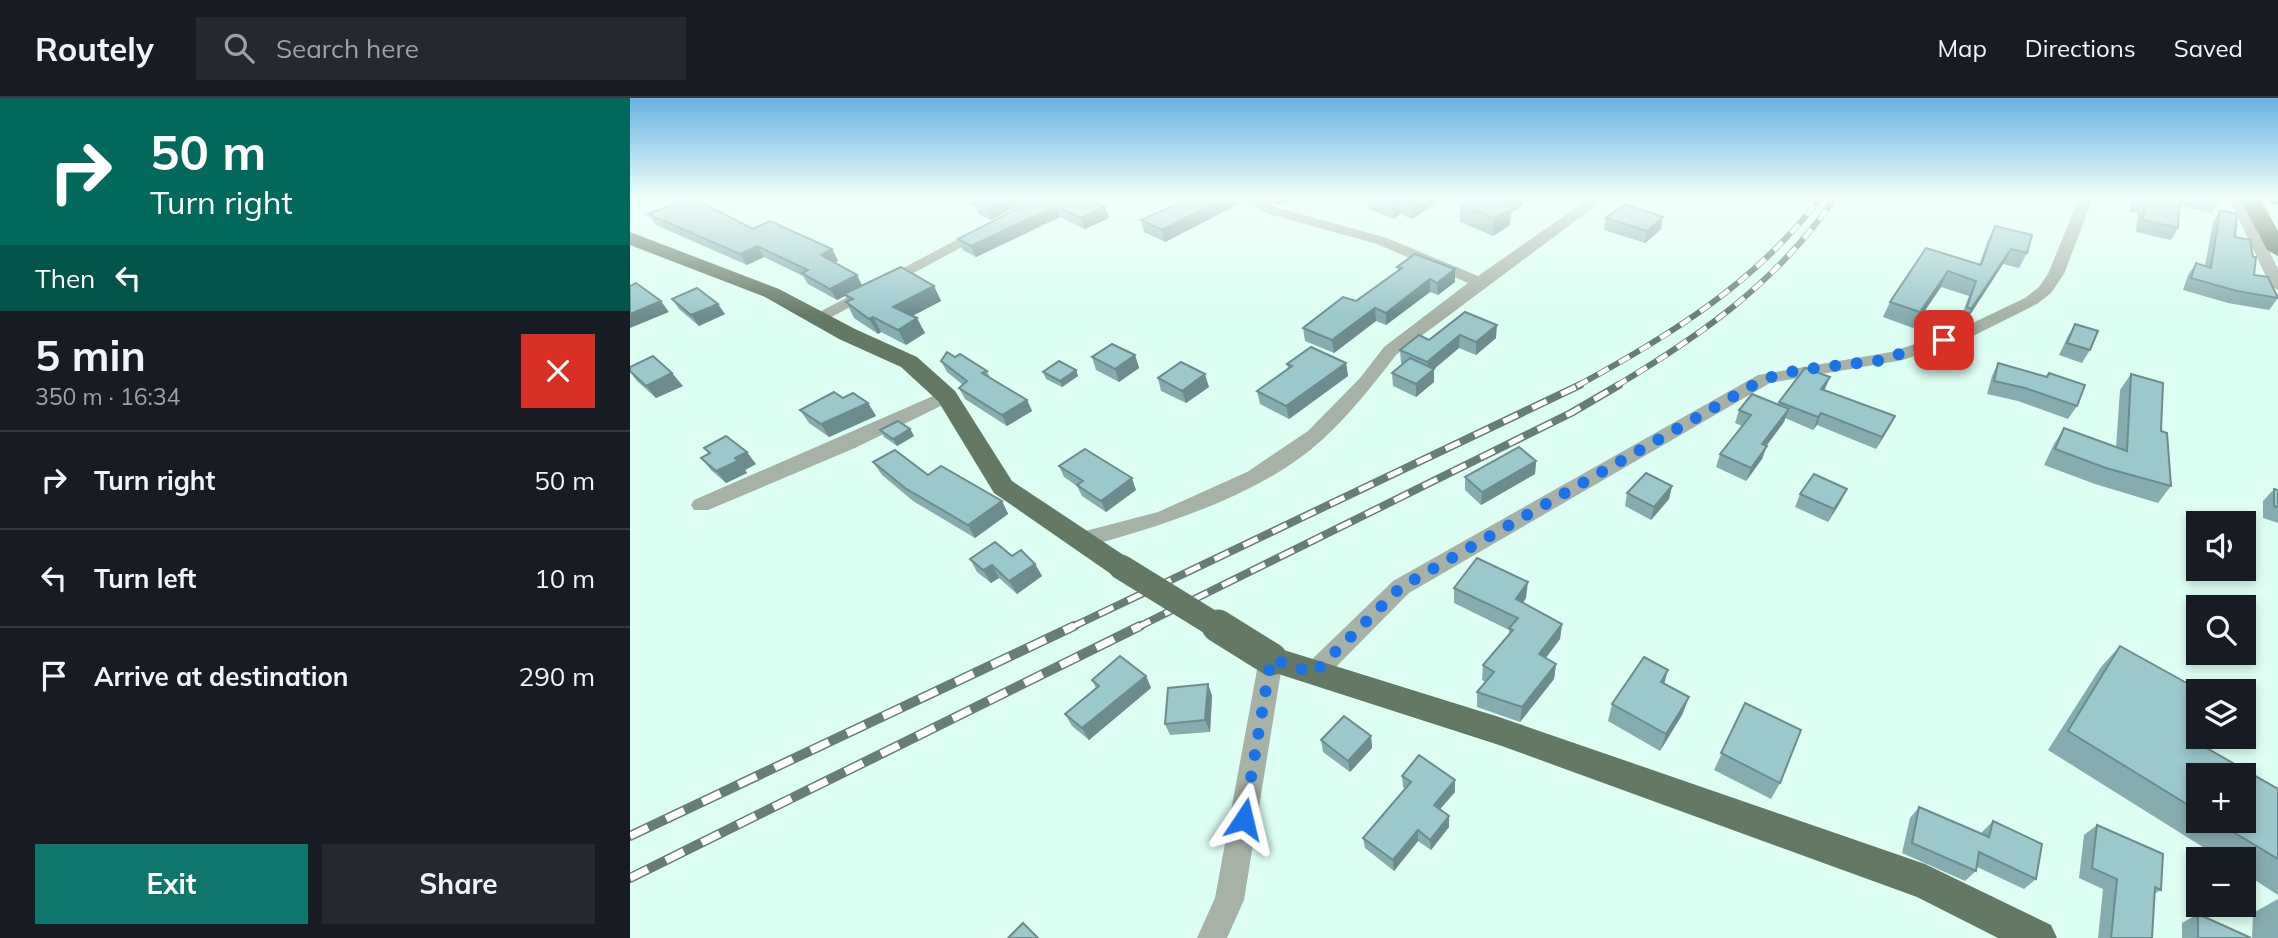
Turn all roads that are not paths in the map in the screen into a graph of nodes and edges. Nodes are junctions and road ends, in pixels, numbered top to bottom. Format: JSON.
{"nodes":[{"id":1,"x":971,"y":237,"type":"edge"},
{"id":2,"x":1368,"y":237,"type":"edge"},
{"id":3,"x":1543,"y":237,"type":"edge"},
{"id":4,"x":2069,"y":237,"type":"edge"},
{"id":5,"x":2255,"y":237,"type":"edge"},
{"id":6,"x":630,"y":238,"type":"edge"},
{"id":7,"x":1479,"y":282,"type":"junction"},
{"id":8,"x":2278,"y":285,"type":"edge"},
{"id":9,"x":818,"y":317,"type":"junction"},
{"id":10,"x":947,"y":396,"type":"junction"},
{"id":11,"x":701,"y":505,"type":"dead end"},
{"id":12,"x":1082,"y":540,"type":"junction"},
{"id":13,"x":1271,"y":659,"type":"junction"},
{"id":14,"x":1314,"y":673,"type":"junction"},
{"id":15,"x":1212,"y":938,"type":"edge"},
{"id":16,"x":2038,"y":938,"type":"edge"}],
"edges":[{"from":1,"to":9,"type":"street"},
{"from":2,"to":7,"type":"street"},
{"from":3,"to":7,"type":"street"},
{"from":4,"to":14,"type":"street"},
{"from":5,"to":8,"type":"street"},
{"from":6,"to":9,"type":"main road"},
{"from":7,"to":12,"type":"street"},
{"from":9,"to":10,"type":"main road"},
{"from":10,"to":11,"type":"street"},
{"from":10,"to":12,"type":"main road"},
{"from":12,"to":13,"type":"main road","bridge":true},
{"from":13,"to":14,"type":"main road"},
{"from":13,"to":15,"type":"street"},
{"from":14,"to":16,"type":"main road"}]}
